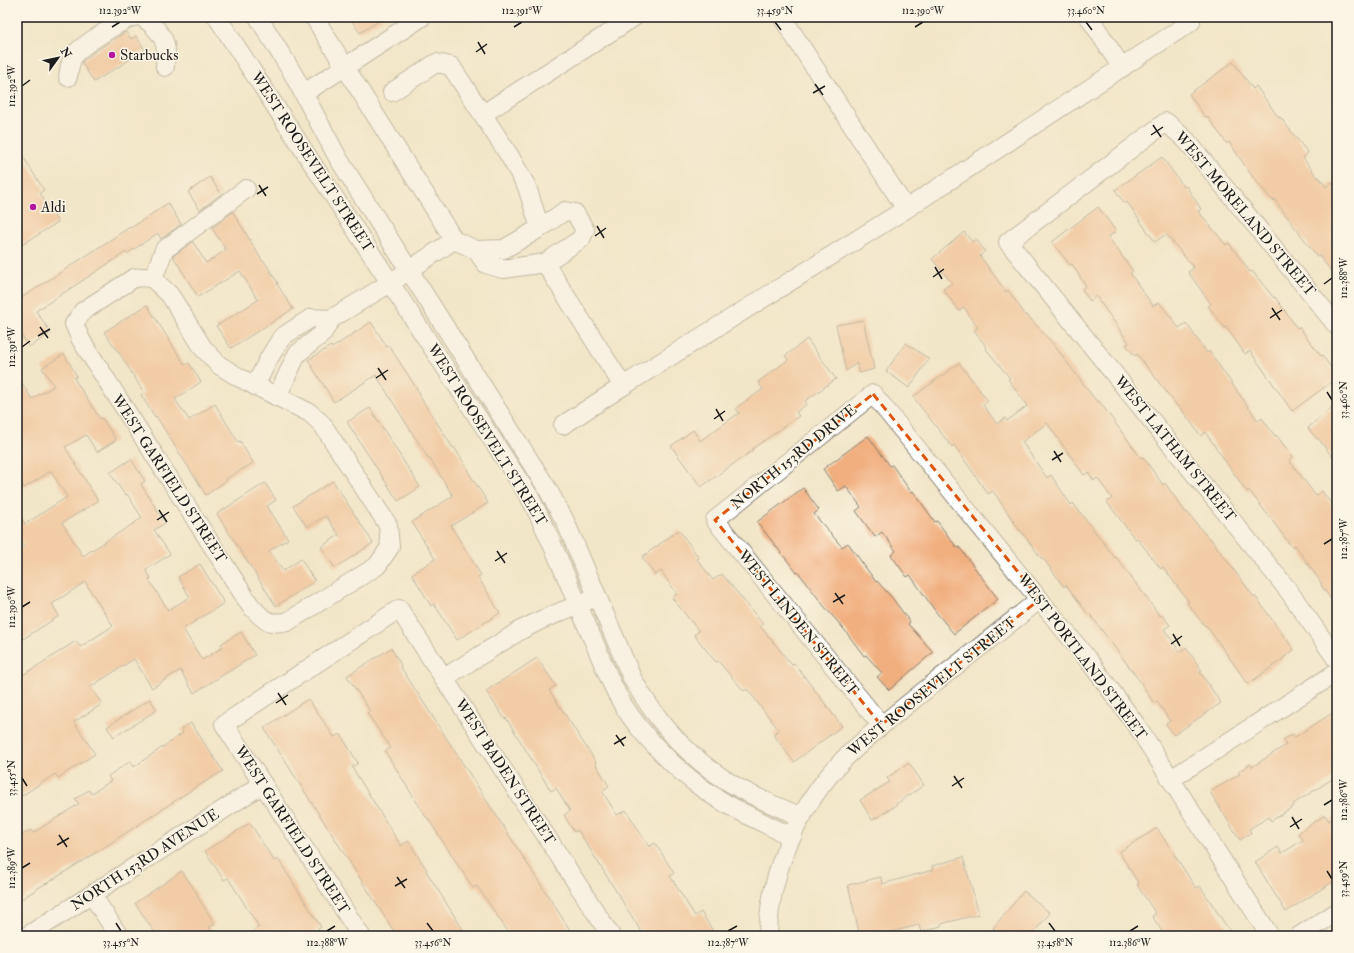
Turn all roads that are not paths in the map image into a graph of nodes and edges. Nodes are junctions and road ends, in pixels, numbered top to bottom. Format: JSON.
{"nodes":[{"id":1,"x":134,"y":17,"type":"edge"},
{"id":2,"x":142,"y":17,"type":"edge"},
{"id":3,"x":217,"y":17,"type":"edge"},
{"id":4,"x":258,"y":17,"type":"edge"},
{"id":5,"x":314,"y":17,"type":"edge"},
{"id":6,"x":422,"y":17,"type":"edge"},
{"id":7,"x":634,"y":17,"type":"edge"},
{"id":8,"x":782,"y":17,"type":"edge"},
{"id":9,"x":1089,"y":17,"type":"edge"},
{"id":10,"x":1188,"y":17,"type":"edge"},
{"id":11,"x":165,"y":67,"type":"dead end"},
{"id":12,"x":345,"y":67,"type":"junction"},
{"id":13,"x":1122,"y":68,"type":"junction"},
{"id":14,"x":68,"y":77,"type":"dead end"},
{"id":15,"x":392,"y":92,"type":"dead end"},
{"id":16,"x":304,"y":93,"type":"junction"},
{"id":17,"x":483,"y":114,"type":"junction"},
{"id":18,"x":1166,"y":122,"type":"joint"},
{"id":19,"x":246,"y":189,"type":"dead end"},
{"id":20,"x":906,"y":209,"type":"junction"},
{"id":21,"x":540,"y":228,"type":"junction"},
{"id":22,"x":454,"y":240,"type":"junction"},
{"id":23,"x":476,"y":250,"type":"junction"},
{"id":24,"x":545,"y":263,"type":"junction"},
{"id":25,"x":409,"y":270,"type":"junction"},
{"id":26,"x":149,"y":278,"type":"junction"},
{"id":27,"x":390,"y":283,"type":"junction"},
{"id":28,"x":331,"y":319,"type":"junction"},
{"id":29,"x":1337,"y":326,"type":"edge"},
{"id":30,"x":276,"y":345,"type":"junction"},
{"id":31,"x":295,"y":357,"type":"junction"},
{"id":32,"x":255,"y":386,"type":"junction"},
{"id":33,"x":623,"y":386,"type":"junction"},
{"id":34,"x":873,"y":394,"type":"joint"},
{"id":35,"x":278,"y":397,"type":"junction"},
{"id":36,"x":563,"y":426,"type":"dead end"},
{"id":37,"x":715,"y":520,"type":"joint"},
{"id":38,"x":598,"y":596,"type":"junction"},
{"id":39,"x":1040,"y":599,"type":"junction"},
{"id":40,"x":578,"y":605,"type":"junction"},
{"id":41,"x":1337,"y":660,"type":"edge"},
{"id":42,"x":1337,"y":672,"type":"edge"},
{"id":43,"x":444,"y":678,"type":"junction"},
{"id":44,"x":224,"y":724,"type":"joint"},
{"id":45,"x":881,"y":725,"type":"junction"},
{"id":46,"x":1171,"y":779,"type":"junction"},
{"id":47,"x":263,"y":784,"type":"junction"},
{"id":48,"x":802,"y":817,"type":"junction"},
{"id":49,"x":792,"y":837,"type":"junction"},
{"id":50,"x":92,"y":895,"type":"junction"},
{"id":51,"x":1337,"y":912,"type":"edge"},
{"id":52,"x":27,"y":936,"type":"edge"},
{"id":53,"x":119,"y":936,"type":"edge"},
{"id":54,"x":361,"y":936,"type":"edge"},
{"id":55,"x":611,"y":936,"type":"edge"},
{"id":56,"x":768,"y":936,"type":"edge"},
{"id":57,"x":1270,"y":936,"type":"edge"},
{"id":58,"x":1299,"y":936,"type":"edge"}],
"edges":[{"from":1,"to":14,"type":"street"},
{"from":2,"to":11,"type":"street"},
{"from":3,"to":27,"type":"street","name":"WEST ROOSEVELT STREET"},
{"from":4,"to":16,"type":"street","name":"WEST ROOSEVELT STREET"},
{"from":5,"to":12,"type":"street"},
{"from":6,"to":12,"type":"street"},
{"from":7,"to":17,"type":"street"},
{"from":8,"to":20,"type":"street"},
{"from":9,"to":13,"type":"street"},
{"from":10,"to":13,"type":"street"},
{"from":12,"to":16,"type":"street"},
{"from":12,"to":22,"type":"street"},
{"from":13,"to":20,"type":"street"},
{"from":15,"to":17,"type":"street"},
{"from":16,"to":25,"type":"street","name":"WEST ROOSEVELT STREET"},
{"from":17,"to":21,"type":"street"},
{"from":18,"to":29,"type":"street","name":"WEST MORELAND STREET"},
{"from":18,"to":41,"type":"street","name":"WEST LATHAM STREET"},
{"from":19,"to":26,"type":"street"},
{"from":20,"to":33,"type":"street"},
{"from":21,"to":23,"type":"street"},
{"from":21,"to":24,"type":"street"},
{"from":22,"to":23,"type":"street"},
{"from":22,"to":25,"type":"street"},
{"from":23,"to":24,"type":"street"},
{"from":24,"to":33,"type":"street"},
{"from":25,"to":27,"type":"street"},
{"from":25,"to":38,"type":"street","name":"WEST ROOSEVELT STREET"},
{"from":26,"to":32,"type":"street"},
{"from":26,"to":35,"type":"street","name":"WEST GARFIELD STREET"},
{"from":27,"to":28,"type":"street"},
{"from":27,"to":40,"type":"street","name":"WEST ROOSEVELT STREET"},
{"from":28,"to":30,"type":"street"},
{"from":28,"to":31,"type":"street"},
{"from":30,"to":31,"type":"street"},
{"from":30,"to":32,"type":"street"},
{"from":31,"to":35,"type":"street"},
{"from":32,"to":35,"type":"street"},
{"from":33,"to":36,"type":"street"},
{"from":34,"to":37,"type":"street","name":"NORTH 153RD DRIVE"},
{"from":34,"to":39,"type":"street","name":"WEST PORTLAND STREET"},
{"from":37,"to":45,"type":"street","name":"WEST LINDEN STREET"},
{"from":38,"to":40,"type":"street"},
{"from":38,"to":48,"type":"street","name":"WEST ROOSEVELT STREET"},
{"from":39,"to":45,"type":"street","name":"WEST ROOSEVELT STREET"},
{"from":39,"to":46,"type":"street","name":"WEST PORTLAND STREET"},
{"from":40,"to":43,"type":"street"},
{"from":40,"to":49,"type":"street","name":"WEST ROOSEVELT STREET"},
{"from":42,"to":46,"type":"street"},
{"from":43,"to":44,"type":"street","name":"WEST BADEN STREET"},
{"from":43,"to":55,"type":"street","name":"WEST BADEN STREET"},
{"from":44,"to":47,"type":"street","name":"WEST GARFIELD STREET"},
{"from":45,"to":48,"type":"street","name":"WEST ROOSEVELT STREET"},
{"from":46,"to":57,"type":"street","name":"WEST PORTLAND STREET"},
{"from":47,"to":50,"type":"street","name":"NORTH 153RD AVENUE"},
{"from":47,"to":54,"type":"street","name":"WEST GARFIELD STREET"},
{"from":48,"to":49,"type":"street","name":"WEST ROOSEVELT STREET"},
{"from":49,"to":56,"type":"street","name":"WEST ROOSEVELT STREET"},
{"from":50,"to":52,"type":"street","name":"NORTH 153RD AVENUE"},
{"from":50,"to":53,"type":"street"},
{"from":51,"to":58,"type":"street"}]}
